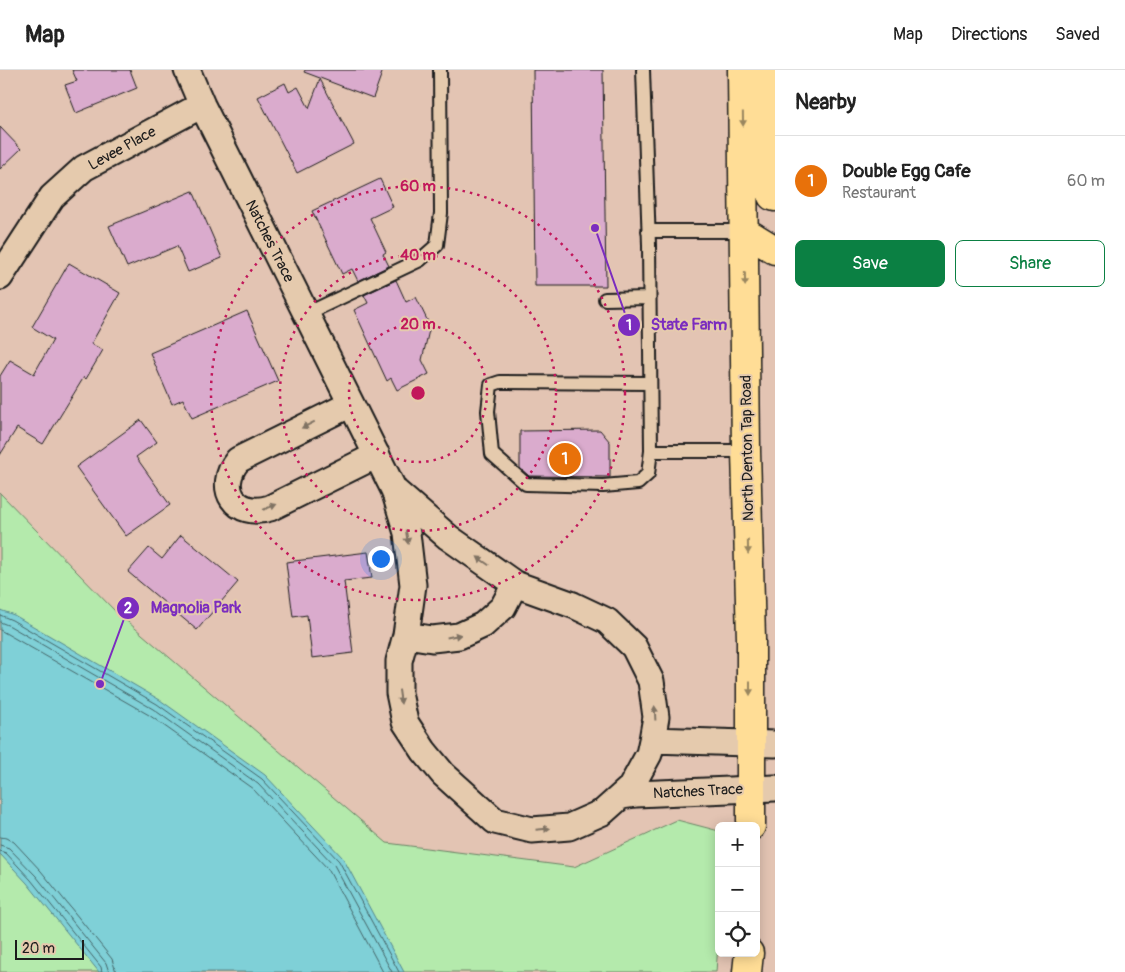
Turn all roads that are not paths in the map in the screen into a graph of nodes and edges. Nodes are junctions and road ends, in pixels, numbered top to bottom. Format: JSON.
{"nodes":[{"id":1,"x":440,"y":70,"type":"edge"},
{"id":2,"x":643,"y":70,"type":"edge"},
{"id":3,"x":742,"y":70,"type":"edge"},
{"id":4,"x":766,"y":70,"type":"edge"},
{"id":5,"x":193,"y":72,"type":"edge"},
{"id":6,"x":202,"y":104,"type":"junction"},
{"id":7,"x":775,"y":197,"type":"edge"},
{"id":8,"x":744,"y":230,"type":"junction"},
{"id":9,"x":648,"y":231,"type":"junction"},
{"id":10,"x":775,"y":250,"type":"edge"},
{"id":11,"x":0,"y":277,"type":"edge"},
{"id":12,"x":649,"y":298,"type":"junction"},
{"id":13,"x":605,"y":299,"type":"dead end"},
{"id":14,"x":306,"y":314,"type":"junction"},
{"id":15,"x":650,"y":383,"type":"junction"},
{"id":16,"x":351,"y":404,"type":"junction"},
{"id":17,"x":652,"y":451,"type":"junction"},
{"id":18,"x":746,"y":451,"type":"junction"},
{"id":19,"x":377,"y":455,"type":"junction"},
{"id":20,"x":394,"y":490,"type":"junction"},
{"id":21,"x":515,"y":584,"type":"junction"},
{"id":22,"x":406,"y":634,"type":"junction"},
{"id":23,"x":652,"y":740,"type":"junction"},
{"id":24,"x":763,"y":744,"type":"edge"},
{"id":25,"x":762,"y":788,"type":"edge"},
{"id":26,"x":621,"y":796,"type":"junction"},
{"id":27,"x":752,"y":822,"type":"edge"},
{"id":28,"x":749,"y":957,"type":"edge"},
{"id":29,"x":747,"y":972,"type":"edge"}],
"edges":[{"from":1,"to":14,"type":"lane"},
{"from":2,"to":9,"type":"lane"},
{"from":3,"to":8,"type":"main road","name":"North Denton Tap Road","one_way":true},
{"from":4,"to":7,"type":"main road"},
{"from":5,"to":6,"type":"street","name":"Natches Trace"},
{"from":6,"to":11,"type":"street","name":"Levee Place"},
{"from":6,"to":14,"type":"street","name":"Natches Trace"},
{"from":8,"to":9,"type":"lane"},
{"from":8,"to":10,"type":"main road"},
{"from":8,"to":18,"type":"main road","name":"North Denton Tap Road","one_way":true},
{"from":9,"to":12,"type":"lane"},
{"from":12,"to":13,"type":"lane"},
{"from":12,"to":15,"type":"lane"},
{"from":14,"to":16,"type":"street","name":"Natches Trace"},
{"from":15,"to":17,"type":"lane"},
{"from":15,"to":17,"type":"lane"},
{"from":16,"to":19,"type":"street","name":"Natches Trace"},
{"from":16,"to":19,"type":"street","one_way":true},
{"from":17,"to":18,"type":"lane"},
{"from":18,"to":24,"type":"main road","name":"North Denton Tap Road","one_way":true},
{"from":19,"to":20,"type":"street","name":"Natches Trace"},
{"from":21,"to":20,"type":"street","name":"Natches Trace","one_way":true},
{"from":20,"to":22,"type":"street","name":"Natches Trace","one_way":true},
{"from":22,"to":21,"type":"street","one_way":true},
{"from":23,"to":21,"type":"street","name":"Natches Trace","one_way":true},
{"from":22,"to":26,"type":"street","name":"Natches Trace","one_way":true},
{"from":23,"to":24,"type":"street"},
{"from":23,"to":26,"type":"street","name":"Natches Trace"},
{"from":24,"to":25,"type":"main road","name":"North Denton Tap Road"},
{"from":25,"to":26,"type":"street","name":"Natches Trace"},
{"from":25,"to":27,"type":"main road","name":"North Denton Tap Road"},
{"from":28,"to":29,"type":"main road"}]}
